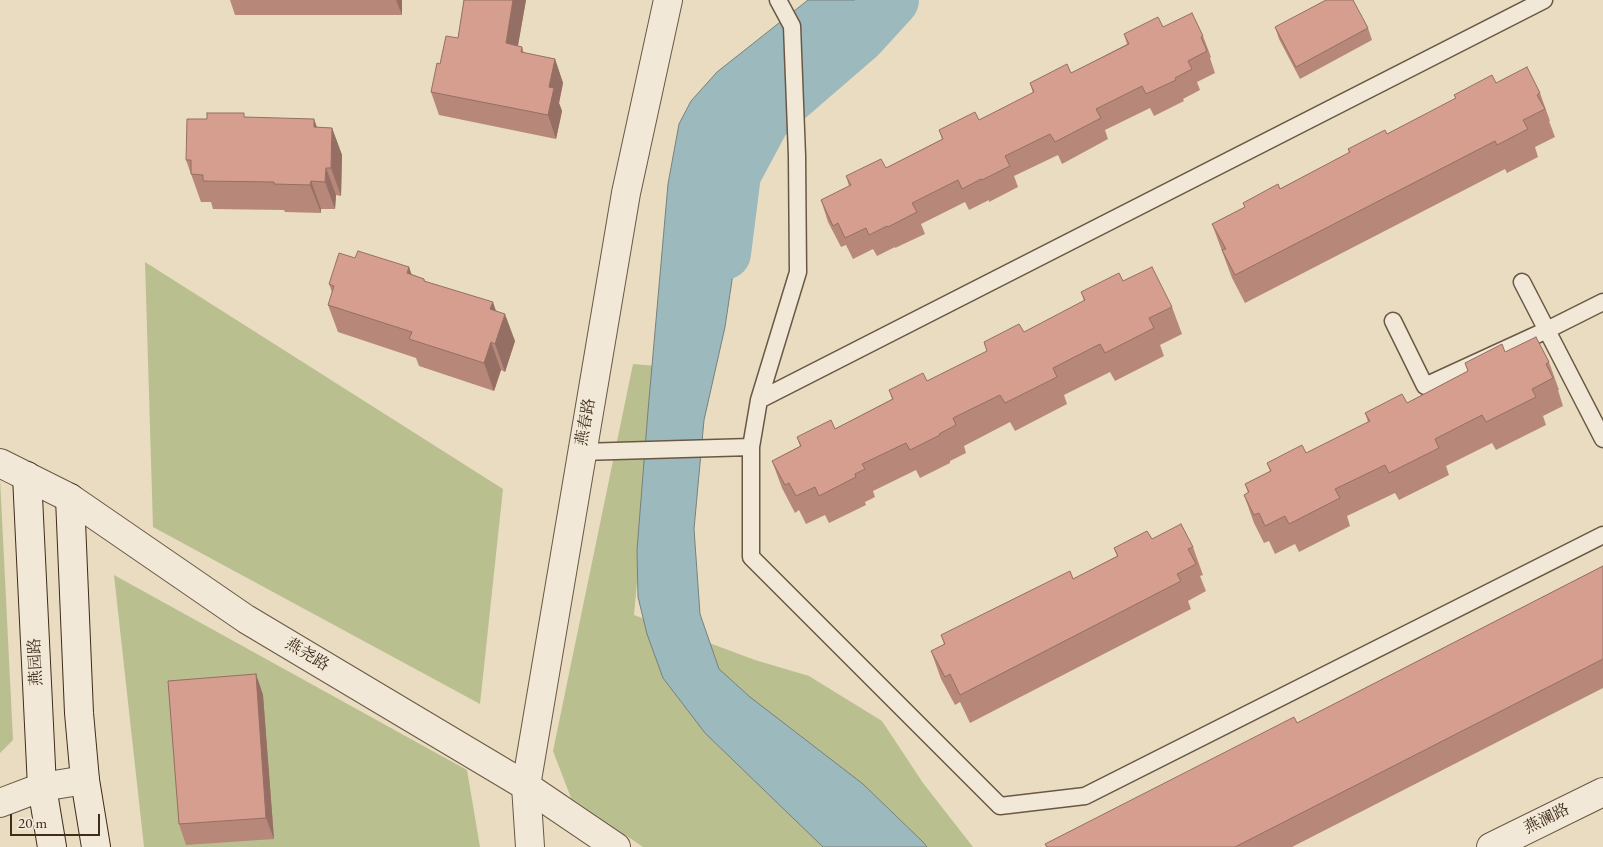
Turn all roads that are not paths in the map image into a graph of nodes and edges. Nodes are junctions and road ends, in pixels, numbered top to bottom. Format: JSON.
{"nodes":[{"id":1,"x":668,"y":0,"type":"edge"},
{"id":2,"x":778,"y":0,"type":"edge"},
{"id":3,"x":1544,"y":0,"type":"edge"},
{"id":4,"x":1522,"y":282,"type":"dead end"},
{"id":5,"x":1603,"y":302,"type":"edge"},
{"id":6,"x":1393,"y":321,"type":"dead end"},
{"id":7,"x":1547,"y":330,"type":"junction"},
{"id":8,"x":759,"y":400,"type":"junction"},
{"id":9,"x":1603,"y":439,"type":"edge"},
{"id":10,"x":751,"y":447,"type":"junction"},
{"id":11,"x":581,"y":452,"type":"junction"},
{"id":12,"x":0,"y":463,"type":"edge"},
{"id":13,"x":27,"y":476,"type":"junction"},
{"id":14,"x":70,"y":498,"type":"junction"},
{"id":15,"x":1603,"y":534,"type":"edge"},
{"id":16,"x":85,"y":780,"type":"junction"},
{"id":17,"x":42,"y":786,"type":"junction"},
{"id":18,"x":526,"y":786,"type":"junction"},
{"id":19,"x":1603,"y":792,"type":"edge"},
{"id":20,"x":0,"y":803,"type":"edge"},
{"id":21,"x":52,"y":847,"type":"edge"},
{"id":22,"x":96,"y":847,"type":"edge"},
{"id":23,"x":530,"y":847,"type":"edge"},
{"id":24,"x":616,"y":847,"type":"edge"},
{"id":25,"x":1490,"y":847,"type":"edge"}],
"edges":[{"from":1,"to":11,"type":"street","name":"燕春路"},
{"from":2,"to":8,"type":"lane"},
{"from":3,"to":8,"type":"lane"},
{"from":4,"to":7,"type":"lane"},
{"from":5,"to":7,"type":"lane"},
{"from":6,"to":7,"type":"lane"},
{"from":7,"to":9,"type":"lane"},
{"from":8,"to":10,"type":"lane"},
{"from":10,"to":11,"type":"lane"},
{"from":10,"to":15,"type":"lane"},
{"from":11,"to":18,"type":"street","name":"燕春路"},
{"from":12,"to":13,"type":"street","name":"燕尧路"},
{"from":13,"to":14,"type":"street","name":"燕尧路"},
{"from":13,"to":17,"type":"street","name":"燕园路"},
{"from":14,"to":16,"type":"street"},
{"from":14,"to":18,"type":"street","name":"燕尧路"},
{"from":16,"to":17,"type":"street"},
{"from":16,"to":22,"type":"street"},
{"from":17,"to":20,"type":"street"},
{"from":17,"to":21,"type":"street","name":"燕园路"},
{"from":18,"to":23,"type":"street","name":"燕春路"},
{"from":18,"to":24,"type":"street","name":"燕尧路"},
{"from":19,"to":25,"type":"street","name":"燕澜路"}]}
